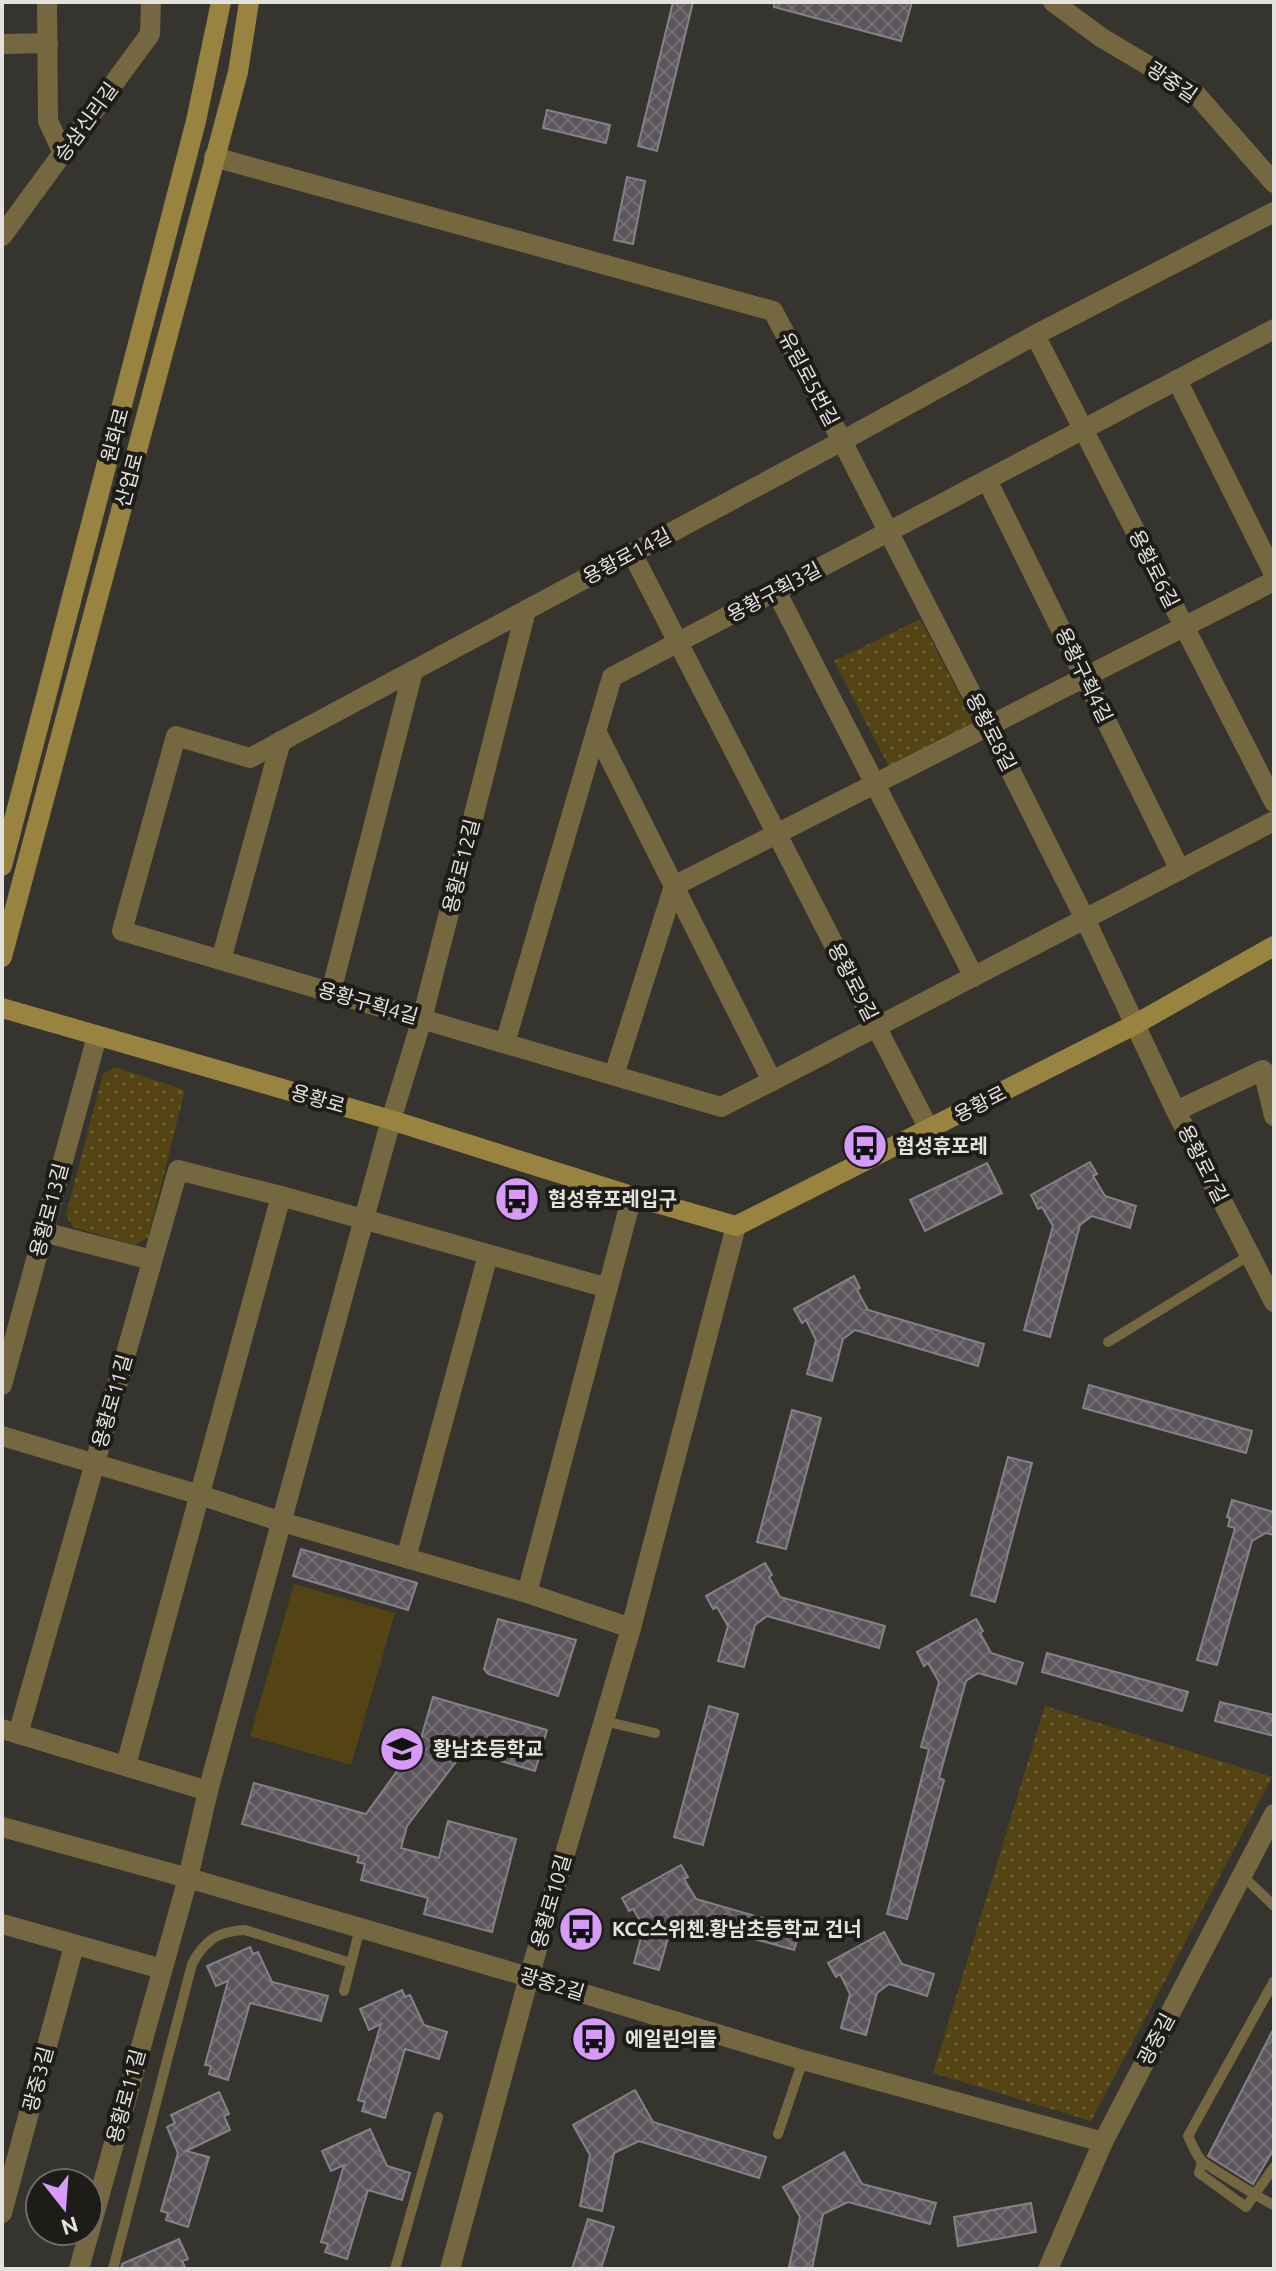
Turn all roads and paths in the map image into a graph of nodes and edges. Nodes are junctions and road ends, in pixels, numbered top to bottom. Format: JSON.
{"nodes":[{"id":1,"x":47,"y":2,"type":"edge"},
{"id":2,"x":151,"y":2,"type":"edge"},
{"id":3,"x":221,"y":2,"type":"edge"},
{"id":4,"x":249,"y":2,"type":"edge"},
{"id":5,"x":1053,"y":2,"type":"edge"},
{"id":6,"x":48,"y":43,"type":"junction"},
{"id":7,"x":2,"y":44,"type":"edge"},
{"id":8,"x":63,"y":153,"type":"junction"},
{"id":9,"x":214,"y":157,"type":"junction"},
{"id":10,"x":1274,"y":183,"type":"edge"},
{"id":11,"x":1274,"y":212,"type":"edge"},
{"id":12,"x":2,"y":236,"type":"edge"},
{"id":13,"x":1274,"y":329,"type":"edge"},
{"id":14,"x":1035,"y":335,"type":"junction"},
{"id":15,"x":1177,"y":380,"type":"junction"},
{"id":16,"x":1083,"y":429,"type":"junction"},
{"id":17,"x":842,"y":441,"type":"junction"},
{"id":18,"x":987,"y":480,"type":"junction"},
{"id":19,"x":887,"y":532,"type":"junction"},
{"id":20,"x":632,"y":553,"type":"junction"},
{"id":21,"x":1274,"y":574,"type":"edge"},
{"id":22,"x":1274,"y":581,"type":"edge"},
{"id":23,"x":776,"y":591,"type":"junction"},
{"id":24,"x":526,"y":610,"type":"junction"},
{"id":25,"x":1184,"y":627,"type":"junction"},
{"id":26,"x":678,"y":642,"type":"junction"},
{"id":27,"x":413,"y":671,"type":"junction"},
{"id":28,"x":1085,"y":677,"type":"junction"},
{"id":29,"x":988,"y":726,"type":"junction"},
{"id":30,"x":596,"y":731,"type":"junction"},
{"id":31,"x":281,"y":741,"type":"junction"},
{"id":32,"x":875,"y":784,"type":"junction"},
{"id":33,"x":1274,"y":802,"type":"edge"},
{"id":34,"x":1274,"y":821,"type":"edge"},
{"id":35,"x":777,"y":834,"type":"junction"},
{"id":36,"x":2,"y":866,"type":"edge"},
{"id":37,"x":1180,"y":870,"type":"junction"},
{"id":38,"x":674,"y":886,"type":"junction"},
{"id":39,"x":1085,"y":919,"type":"junction"},
{"id":40,"x":122,"y":931,"type":"joint"},
{"id":41,"x":1274,"y":946,"type":"edge"},
{"id":42,"x":2,"y":957,"type":"edge"},
{"id":43,"x":221,"y":960,"type":"junction"},
{"id":44,"x":974,"y":977,"type":"junction"},
{"id":45,"x":331,"y":992,"type":"junction"},
{"id":46,"x":2,"y":1008,"type":"edge"},
{"id":47,"x":422,"y":1019,"type":"junction"},
{"id":48,"x":1134,"y":1025,"type":"junction"},
{"id":49,"x":876,"y":1027,"type":"junction"},
{"id":50,"x":97,"y":1036,"type":"junction"},
{"id":51,"x":505,"y":1043,"type":"junction"},
{"id":52,"x":614,"y":1075,"type":"junction"},
{"id":53,"x":772,"y":1081,"type":"junction"},
{"id":54,"x":1176,"y":1111,"type":"junction"},
{"id":55,"x":1274,"y":1116,"type":"edge"},
{"id":56,"x":391,"y":1120,"type":"junction"},
{"id":57,"x":929,"y":1129,"type":"junction"},
{"id":58,"x":281,"y":1196,"type":"junction"},
{"id":59,"x":632,"y":1196,"type":"junction"},
{"id":60,"x":364,"y":1220,"type":"junction"},
{"id":61,"x":736,"y":1226,"type":"junction"},
{"id":62,"x":43,"y":1232,"type":"junction"},
{"id":63,"x":488,"y":1255,"type":"junction"},
{"id":64,"x":1250,"y":1255,"type":"junction"},
{"id":65,"x":152,"y":1260,"type":"junction"},
{"id":66,"x":608,"y":1288,"type":"junction"},
{"id":67,"x":1274,"y":1302,"type":"edge"},
{"id":68,"x":1108,"y":1342,"type":"dead end"},
{"id":69,"x":2,"y":1385,"type":"edge"},
{"id":70,"x":2,"y":1436,"type":"edge"},
{"id":71,"x":94,"y":1464,"type":"junction"},
{"id":72,"x":200,"y":1495,"type":"junction"},
{"id":73,"x":282,"y":1522,"type":"junction"},
{"id":74,"x":406,"y":1558,"type":"junction"},
{"id":75,"x":527,"y":1593,"type":"junction"},
{"id":76,"x":631,"y":1628,"type":"junction"},
{"id":77,"x":604,"y":1721,"type":"junction"},
{"id":78,"x":10,"y":1732,"type":"edge"},
{"id":79,"x":655,"y":1733,"type":"dead end"},
{"id":80,"x":126,"y":1765,"type":"junction"},
{"id":81,"x":208,"y":1791,"type":"junction"},
{"id":82,"x":1274,"y":1814,"type":"edge"},
{"id":83,"x":2,"y":1827,"type":"edge"},
{"id":84,"x":1242,"y":1875,"type":"junction"},
{"id":85,"x":188,"y":1878,"type":"junction"},
{"id":86,"x":1274,"y":1906,"type":"edge"},
{"id":87,"x":2,"y":1924,"type":"edge"},
{"id":88,"x":360,"y":1928,"type":"junction"},
{"id":89,"x":74,"y":1946,"type":"junction"},
{"id":90,"x":351,"y":1963,"type":"junction"},
{"id":91,"x":162,"y":1969,"type":"junction"},
{"id":92,"x":529,"y":1977,"type":"junction"},
{"id":93,"x":1274,"y":1981,"type":"edge"},
{"id":94,"x":344,"y":1991,"type":"dead end"},
{"id":95,"x":803,"y":2060,"type":"junction"},
{"id":96,"x":438,"y":2117,"type":"dead end"},
{"id":97,"x":778,"y":2134,"type":"dead end"},
{"id":98,"x":1103,"y":2142,"type":"junction"},
{"id":99,"x":1202,"y":2162,"type":"junction"},
{"id":100,"x":1274,"y":2167,"type":"edge"},
{"id":101,"x":1256,"y":2194,"type":"junction"},
{"id":102,"x":1274,"y":2205,"type":"edge"},
{"id":103,"x":2,"y":2213,"type":"edge"},
{"id":104,"x":79,"y":2269,"type":"edge"},
{"id":105,"x":113,"y":2269,"type":"edge"},
{"id":106,"x":395,"y":2269,"type":"edge"},
{"id":107,"x":450,"y":2269,"type":"edge"},
{"id":108,"x":1048,"y":2269,"type":"edge"}],
"edges":[{"from":1,"to":6,"type":"street"},
{"from":2,"to":8,"type":"street","name":"승삼신리길"},
{"from":3,"to":36,"type":"street","name":"원화로"},
{"from":4,"to":9,"type":"street","name":"산업로"},
{"from":5,"to":10,"type":"street","name":"광중길"},
{"from":6,"to":7,"type":"street"},
{"from":6,"to":8,"type":"street"},
{"from":8,"to":12,"type":"street","name":"승삼신리길"},
{"from":9,"to":17,"type":"street","name":"유림로5번길"},
{"from":9,"to":42,"type":"street","name":"산업로"},
{"from":11,"to":14,"type":"street","name":"유림로5번길"},
{"from":13,"to":15,"type":"street","name":"용황구획3길"},
{"from":14,"to":16,"type":"street","name":"용황로6길"},
{"from":14,"to":17,"type":"street","name":"유림로5번길"},
{"from":15,"to":16,"type":"street","name":"용황구획3길"},
{"from":15,"to":21,"type":"street"},
{"from":16,"to":18,"type":"street","name":"용황구획3길"},
{"from":16,"to":25,"type":"street","name":"용황로6길"},
{"from":17,"to":19,"type":"street","name":"용황로8길"},
{"from":17,"to":20,"type":"street","name":"용황로14길"},
{"from":18,"to":19,"type":"street","name":"용황구획3길"},
{"from":18,"to":28,"type":"street","name":"용황구획4길"},
{"from":19,"to":23,"type":"street","name":"용황구획3길"},
{"from":19,"to":29,"type":"street","name":"용황로8길"},
{"from":20,"to":24,"type":"street","name":"용황로14길"},
{"from":20,"to":26,"type":"street","name":"용황로9길"},
{"from":22,"to":25,"type":"street"},
{"from":23,"to":26,"type":"street","name":"용황구획3길"},
{"from":23,"to":32,"type":"street"},
{"from":24,"to":27,"type":"street","name":"용황로14길"},
{"from":24,"to":47,"type":"street","name":"용황로12길"},
{"from":25,"to":28,"type":"street"},
{"from":25,"to":33,"type":"street","name":"용황로6길"},
{"from":26,"to":30,"type":"street","name":"용황구획3길"},
{"from":26,"to":35,"type":"street","name":"용황로9길"},
{"from":27,"to":31,"type":"street","name":"용황로14길"},
{"from":27,"to":45,"type":"street"},
{"from":28,"to":29,"type":"street"},
{"from":28,"to":37,"type":"street","name":"용황구획4길"},
{"from":29,"to":32,"type":"street"},
{"from":29,"to":39,"type":"street","name":"용황로8길"},
{"from":30,"to":38,"type":"street"},
{"from":30,"to":51,"type":"street","name":"용황구획3길"},
{"from":31,"to":40,"type":"street","name":"용황로14길"},
{"from":31,"to":43,"type":"street"},
{"from":32,"to":35,"type":"street"},
{"from":32,"to":44,"type":"street"},
{"from":34,"to":37,"type":"street","name":"용황구획4길"},
{"from":35,"to":38,"type":"street"},
{"from":35,"to":49,"type":"street","name":"용황로9길"},
{"from":37,"to":39,"type":"street","name":"용황구획4길"},
{"from":38,"to":52,"type":"street"},
{"from":38,"to":53,"type":"street"},
{"from":39,"to":44,"type":"street","name":"용황구획4길"},
{"from":39,"to":48,"type":"street","name":"용황로8길"},
{"from":40,"to":43,"type":"street","name":"용황구획4길"},
{"from":41,"to":48,"type":"street","name":"용황로"},
{"from":43,"to":45,"type":"street","name":"용황구획4길"},
{"from":44,"to":49,"type":"street","name":"용황구획4길"},
{"from":45,"to":47,"type":"street","name":"용황구획4길"},
{"from":46,"to":50,"type":"street","name":"용황로"},
{"from":47,"to":51,"type":"street","name":"용황구획4길"},
{"from":47,"to":56,"type":"street","name":"용황로12길"},
{"from":48,"to":54,"type":"street","name":"용황로7길"},
{"from":48,"to":57,"type":"street","name":"용황로"},
{"from":49,"to":53,"type":"street","name":"용황구획4길"},
{"from":49,"to":57,"type":"street","name":"용황로9길"},
{"from":50,"to":56,"type":"street","name":"용황로"},
{"from":50,"to":62,"type":"street","name":"용황로13길"},
{"from":51,"to":52,"type":"street","name":"용황구획4길"},
{"from":52,"to":53,"type":"street","name":"용황구획4길"},
{"from":54,"to":55,"type":"street"},
{"from":54,"to":64,"type":"street","name":"용황로7길"},
{"from":56,"to":59,"type":"street","name":"용황로"},
{"from":56,"to":60,"type":"street","name":"용황로11길"},
{"from":57,"to":61,"type":"street","name":"용황로"},
{"from":58,"to":60,"type":"street","name":"용황로11길"},
{"from":58,"to":65,"type":"street","name":"용황로11길"},
{"from":58,"to":72,"type":"street"},
{"from":59,"to":61,"type":"street","name":"용황로"},
{"from":59,"to":66,"type":"street"},
{"from":60,"to":63,"type":"street"},
{"from":60,"to":73,"type":"street","name":"용황로11길"},
{"from":61,"to":76,"type":"street","name":"용황로10길"},
{"from":62,"to":65,"type":"street"},
{"from":62,"to":69,"type":"street","name":"용황로13길"},
{"from":63,"to":66,"type":"street"},
{"from":63,"to":74,"type":"street"},
{"from":64,"to":67,"type":"street","name":"용황로7길"},
{"from":64,"to":68,"type":"lane"},
{"from":65,"to":71,"type":"street","name":"용황로11길"},
{"from":66,"to":75,"type":"street"},
{"from":70,"to":71,"type":"street"},
{"from":71,"to":72,"type":"street"},
{"from":71,"to":78,"type":"street","name":"용황로11길"},
{"from":72,"to":73,"type":"street"},
{"from":72,"to":80,"type":"street"},
{"from":73,"to":74,"type":"street"},
{"from":73,"to":81,"type":"street","name":"용황로11길"},
{"from":74,"to":75,"type":"street"},
{"from":75,"to":76,"type":"street"},
{"from":76,"to":77,"type":"street","name":"용황로10길"},
{"from":77,"to":79,"type":"lane"},
{"from":77,"to":92,"type":"street","name":"용황로10길"},
{"from":78,"to":80,"type":"street"},
{"from":80,"to":81,"type":"street"},
{"from":81,"to":85,"type":"street","name":"용황로11길"},
{"from":82,"to":84,"type":"street","name":"광중길"},
{"from":83,"to":85,"type":"street","name":"광중2길"},
{"from":84,"to":86,"type":"lane"},
{"from":84,"to":98,"type":"street","name":"광중길"},
{"from":85,"to":88,"type":"street","name":"광중2길"},
{"from":85,"to":91,"type":"street","name":"용황로11길"},
{"from":87,"to":89,"type":"street"},
{"from":88,"to":90,"type":"lane"},
{"from":88,"to":92,"type":"street","name":"광중2길"},
{"from":89,"to":91,"type":"street"},
{"from":89,"to":103,"type":"street","name":"광중3길"},
{"from":90,"to":94,"type":"lane"},
{"from":90,"to":105,"type":"lane"},
{"from":91,"to":104,"type":"street","name":"용황로11길"},
{"from":92,"to":95,"type":"street","name":"광중2길"},
{"from":92,"to":107,"type":"street","name":"용황로10길"},
{"from":93,"to":99,"type":"lane"},
{"from":95,"to":97,"type":"lane"},
{"from":95,"to":98,"type":"street","name":"광중2길"},
{"from":96,"to":106,"type":"lane"},
{"from":98,"to":108,"type":"street","name":"광중길"},
{"from":99,"to":101,"type":"lane"},
{"from":99,"to":101,"type":"lane"},
{"from":100,"to":101,"type":"lane"},
{"from":101,"to":102,"type":"lane"}]}
